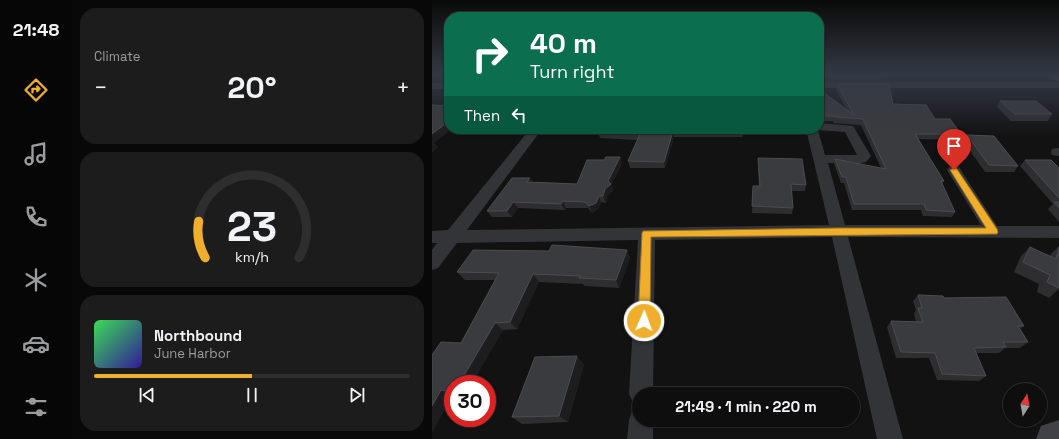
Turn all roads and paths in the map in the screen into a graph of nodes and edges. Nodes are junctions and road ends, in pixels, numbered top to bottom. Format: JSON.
{"nodes":[{"id":1,"x":824,"y":127,"type":"edge"},
{"id":2,"x":532,"y":134,"type":"edge"},
{"id":3,"x":813,"y":134,"type":"edge"},
{"id":4,"x":819,"y":159,"type":"junction"},
{"id":5,"x":954,"y":170,"type":"dead end"},
{"id":6,"x":839,"y":231,"type":"junction"},
{"id":7,"x":993,"y":232,"type":"junction"},
{"id":8,"x":1059,"y":232,"type":"edge"},
{"id":9,"x":647,"y":233,"type":"junction"},
{"id":10,"x":432,"y":237,"type":"edge"},
{"id":11,"x":453,"y":237,"type":"junction"},
{"id":12,"x":432,"y":263,"type":"edge"},
{"id":13,"x":641,"y":387,"type":"edge"},
{"id":14,"x":640,"y":427,"type":"edge"},
{"id":15,"x":1059,"y":438,"type":"edge"},
{"id":16,"x":640,"y":439,"type":"edge"},
{"id":17,"x":890,"y":439,"type":"edge"},
{"id":18,"x":1054,"y":439,"type":"edge"}],
"edges":[{"from":1,"to":4,"type":"street"},
{"from":2,"to":11,"type":"street"},
{"from":3,"to":4,"type":"street"},
{"from":4,"to":6,"type":"street"},
{"from":5,"to":7,"type":"street"},
{"from":6,"to":7,"type":"street"},
{"from":6,"to":9,"type":"street"},
{"from":6,"to":17,"type":"street"},
{"from":7,"to":8,"type":"street"},
{"from":9,"to":11,"type":"street"},
{"from":9,"to":13,"type":"street"},
{"from":10,"to":11,"type":"street"},
{"from":11,"to":12,"type":"street"},
{"from":14,"to":16,"type":"street"},
{"from":15,"to":18,"type":"street"}]}
